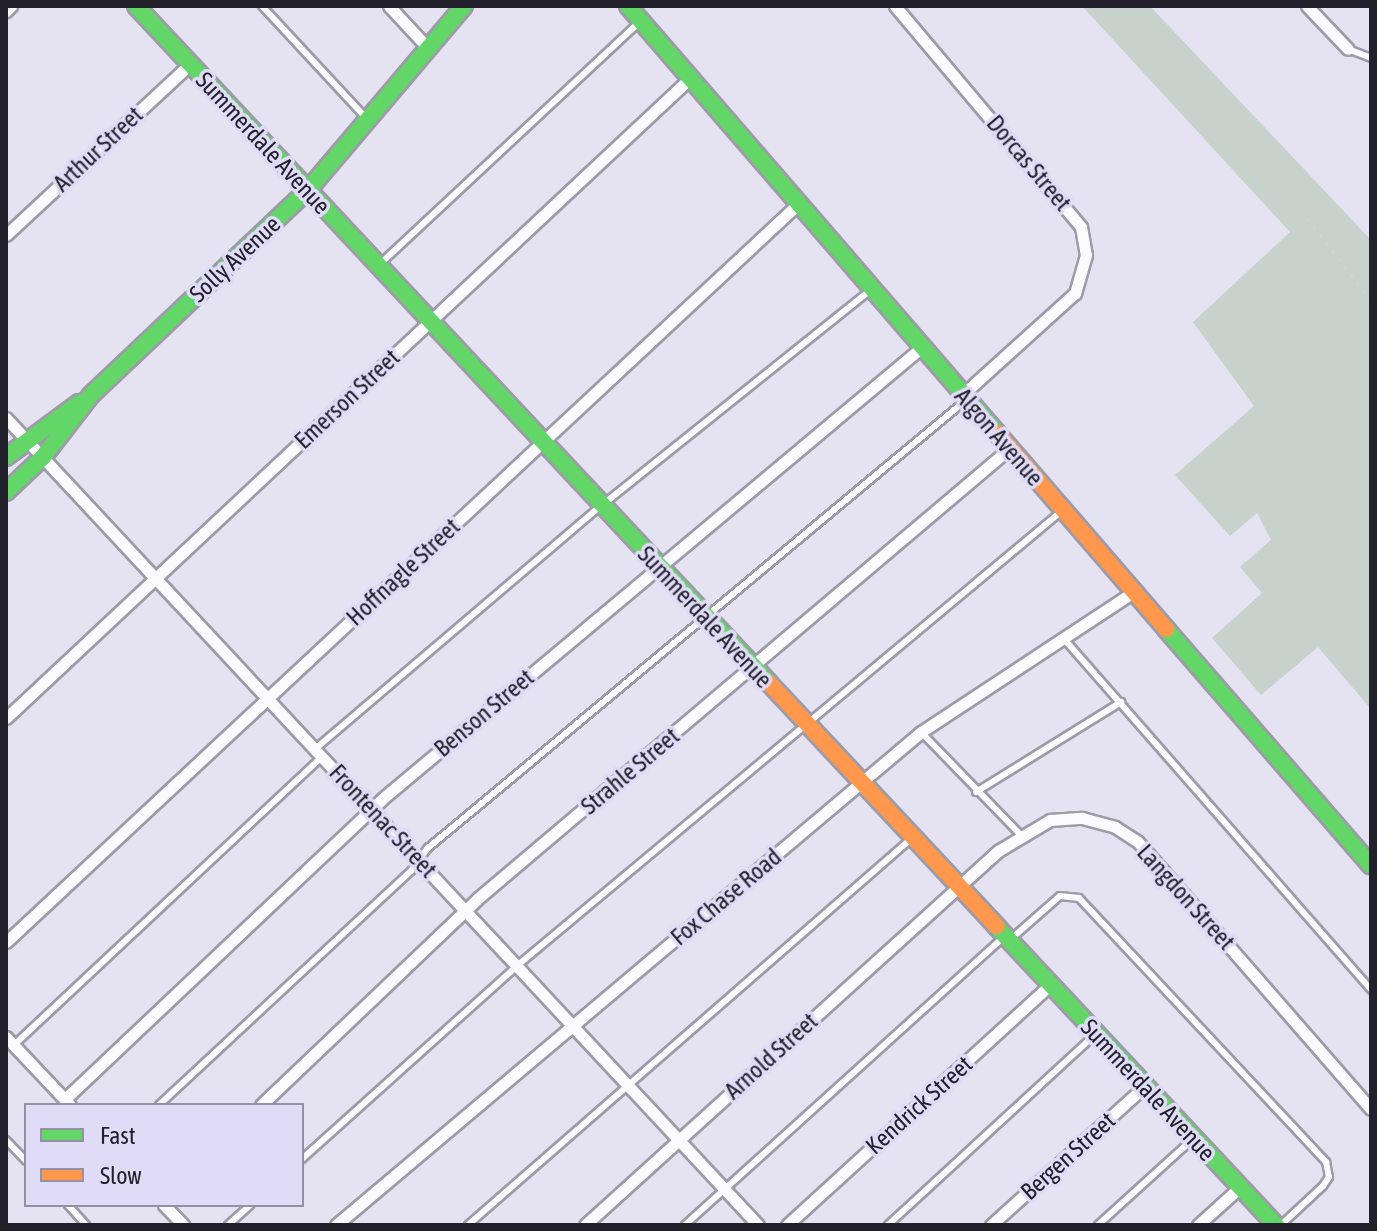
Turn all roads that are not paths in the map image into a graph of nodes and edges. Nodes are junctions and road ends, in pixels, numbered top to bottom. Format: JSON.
{"nodes":[{"id":1,"x":11,"y":6,"type":"edge"},
{"id":2,"x":136,"y":6,"type":"edge"},
{"id":3,"x":262,"y":6,"type":"edge"},
{"id":4,"x":389,"y":6,"type":"edge"},
{"id":5,"x":464,"y":6,"type":"edge"},
{"id":6,"x":628,"y":6,"type":"edge"},
{"id":7,"x":895,"y":6,"type":"edge"},
{"id":8,"x":1307,"y":6,"type":"edge"},
{"id":9,"x":6,"y":11,"type":"edge"},
{"id":10,"x":640,"y":20,"type":"junction"},
{"id":11,"x":429,"y":49,"type":"junction"},
{"id":12,"x":1348,"y":49,"type":"joint"},
{"id":13,"x":1371,"y":58,"type":"edge"},
{"id":14,"x":190,"y":64,"type":"junction"},
{"id":15,"x":688,"y":80,"type":"junction"},
{"id":16,"x":369,"y":121,"type":"junction"},
{"id":17,"x":308,"y":190,"type":"junction"},
{"id":18,"x":799,"y":203,"type":"junction"},
{"id":19,"x":6,"y":235,"type":"edge"},
{"id":20,"x":378,"y":267,"type":"junction"},
{"id":21,"x":872,"y":289,"type":"junction"},
{"id":22,"x":428,"y":322,"type":"junction"},
{"id":23,"x":922,"y":347,"type":"junction"},
{"id":24,"x":91,"y":395,"type":"junction"},
{"id":25,"x":964,"y":398,"type":"junction"},
{"id":26,"x":6,"y":418,"type":"edge"},
{"id":27,"x":25,"y":439,"type":"junction"},
{"id":28,"x":542,"y":442,"type":"junction"},
{"id":29,"x":1010,"y":448,"type":"junction"},
{"id":30,"x":6,"y":457,"type":"edge"},
{"id":31,"x":43,"y":457,"type":"junction"},
{"id":32,"x":6,"y":492,"type":"edge"},
{"id":33,"x":601,"y":506,"type":"junction"},
{"id":34,"x":1063,"y":510,"type":"junction"},
{"id":35,"x":659,"y":567,"type":"junction"},
{"id":36,"x":156,"y":579,"type":"junction"},
{"id":37,"x":1133,"y":592,"type":"junction"},
{"id":38,"x":705,"y":617,"type":"junction"},
{"id":39,"x":1065,"y":640,"type":"junction"},
{"id":40,"x":753,"y":668,"type":"junction"},
{"id":41,"x":268,"y":699,"type":"junction"},
{"id":42,"x":1121,"y":702,"type":"junction"},
{"id":43,"x":6,"y":718,"type":"edge"},
{"id":44,"x":805,"y":724,"type":"junction"},
{"id":45,"x":921,"y":732,"type":"junction"},
{"id":46,"x":319,"y":753,"type":"junction"},
{"id":47,"x":861,"y":782,"type":"junction"},
{"id":48,"x":976,"y":792,"type":"junction"},
{"id":49,"x":372,"y":810,"type":"junction"},
{"id":50,"x":1020,"y":834,"type":"junction"},
{"id":51,"x":912,"y":838,"type":"junction"},
{"id":52,"x":419,"y":859,"type":"junction"},
{"id":53,"x":1371,"y":866,"type":"edge"},
{"id":54,"x":959,"y":888,"type":"junction"},
{"id":55,"x":466,"y":910,"type":"junction"},
{"id":56,"x":1006,"y":939,"type":"junction"},
{"id":57,"x":6,"y":942,"type":"edge"},
{"id":58,"x":518,"y":965,"type":"junction"},
{"id":59,"x":1050,"y":985,"type":"junction"},
{"id":60,"x":1371,"y":990,"type":"edge"},
{"id":61,"x":575,"y":1026,"type":"junction"},
{"id":62,"x":1096,"y":1034,"type":"junction"},
{"id":63,"x":10,"y":1041,"type":"edge"},
{"id":64,"x":628,"y":1084,"type":"junction"},
{"id":65,"x":1145,"y":1086,"type":"junction"},
{"id":66,"x":68,"y":1102,"type":"edge"},
{"id":67,"x":161,"y":1103,"type":"edge"},
{"id":68,"x":263,"y":1103,"type":"edge"},
{"id":69,"x":1371,"y":1109,"type":"edge"},
{"id":70,"x":1193,"y":1139,"type":"junction"},
{"id":71,"x":6,"y":1140,"type":"edge"},
{"id":72,"x":679,"y":1140,"type":"junction"},
{"id":73,"x":304,"y":1157,"type":"edge"},
{"id":74,"x":24,"y":1159,"type":"edge"},
{"id":75,"x":1239,"y":1188,"type":"junction"},
{"id":76,"x":724,"y":1189,"type":"junction"},
{"id":77,"x":70,"y":1207,"type":"edge"},
{"id":78,"x":166,"y":1207,"type":"edge"},
{"id":79,"x":248,"y":1207,"type":"edge"},
{"id":80,"x":86,"y":1225,"type":"edge"},
{"id":81,"x":183,"y":1225,"type":"edge"},
{"id":82,"x":228,"y":1225,"type":"edge"},
{"id":83,"x":336,"y":1225,"type":"edge"},
{"id":84,"x":468,"y":1225,"type":"edge"},
{"id":85,"x":585,"y":1225,"type":"edge"},
{"id":86,"x":685,"y":1225,"type":"edge"},
{"id":87,"x":758,"y":1225,"type":"edge"},
{"id":88,"x":787,"y":1225,"type":"edge"},
{"id":89,"x":888,"y":1225,"type":"edge"},
{"id":90,"x":991,"y":1225,"type":"edge"},
{"id":91,"x":1098,"y":1225,"type":"edge"},
{"id":92,"x":1198,"y":1225,"type":"edge"},
{"id":93,"x":1279,"y":1225,"type":"edge"}],
"edges":[{"from":1,"to":9,"type":"street"},
{"from":2,"to":14,"type":"street","name":"Summerdale Avenue"},
{"from":3,"to":16,"type":"lane"},
{"from":4,"to":11,"type":"street"},
{"from":5,"to":11,"type":"street","name":"Solly Avenue"},
{"from":6,"to":10,"type":"street","name":"Algon Avenue"},
{"from":7,"to":25,"type":"street","name":"Dorcas Street"},
{"from":8,"to":12,"type":"street"},
{"from":10,"to":15,"type":"street","name":"Algon Avenue"},
{"from":10,"to":20,"type":"lane"},
{"from":11,"to":16,"type":"street","name":"Solly Avenue"},
{"from":12,"to":13,"type":"lane"},
{"from":14,"to":17,"type":"street","name":"Summerdale Avenue"},
{"from":14,"to":19,"type":"street","name":"Arthur Street"},
{"from":15,"to":18,"type":"street","name":"Algon Avenue"},
{"from":15,"to":22,"type":"street","name":"Emerson Street"},
{"from":16,"to":17,"type":"street","name":"Solly Avenue"},
{"from":17,"to":20,"type":"street","name":"Summerdale Avenue"},
{"from":17,"to":24,"type":"street","name":"Solly Avenue"},
{"from":18,"to":21,"type":"street","name":"Algon Avenue"},
{"from":18,"to":28,"type":"street","name":"Hoffnagle Street"},
{"from":20,"to":22,"type":"street","name":"Summerdale Avenue"},
{"from":21,"to":23,"type":"street","name":"Algon Avenue"},
{"from":21,"to":33,"type":"lane"},
{"from":22,"to":28,"type":"street","name":"Summerdale Avenue"},
{"from":22,"to":36,"type":"street","name":"Emerson Street"},
{"from":23,"to":25,"type":"street","name":"Algon Avenue"},
{"from":23,"to":35,"type":"street","name":"Benson Street"},
{"from":24,"to":27,"type":"street","name":"Solly Avenue"},
{"from":24,"to":31,"type":"street","name":"Solly Avenue"},
{"from":25,"to":29,"type":"street","name":"Algon Avenue"},
{"from":25,"to":38,"type":"lane"},
{"from":26,"to":27,"type":"street","name":"Frontenac Street"},
{"from":27,"to":30,"type":"street","name":"Solly Avenue"},
{"from":27,"to":31,"type":"street","name":"Frontenac Street"},
{"from":28,"to":33,"type":"street","name":"Summerdale Avenue"},
{"from":28,"to":41,"type":"street","name":"Hoffnagle Street"},
{"from":29,"to":34,"type":"street","name":"Algon Avenue"},
{"from":29,"to":40,"type":"street","name":"Strahle Street"},
{"from":31,"to":32,"type":"street","name":"Solly Avenue"},
{"from":31,"to":36,"type":"street","name":"Frontenac Street"},
{"from":33,"to":35,"type":"street","name":"Summerdale Avenue"},
{"from":33,"to":46,"type":"lane"},
{"from":34,"to":37,"type":"street","name":"Algon Avenue"},
{"from":34,"to":44,"type":"lane"},
{"from":35,"to":38,"type":"street","name":"Summerdale Avenue"},
{"from":35,"to":49,"type":"street","name":"Benson Street"},
{"from":36,"to":41,"type":"street","name":"Frontenac Street"},
{"from":36,"to":43,"type":"street","name":"Emerson Street"},
{"from":37,"to":39,"type":"street","name":"Fox Chase Road"},
{"from":37,"to":53,"type":"street","name":"Algon Avenue"},
{"from":38,"to":40,"type":"street","name":"Summerdale Avenue"},
{"from":38,"to":52,"type":"lane"},
{"from":39,"to":42,"type":"lane"},
{"from":39,"to":45,"type":"street","name":"Fox Chase Road"},
{"from":40,"to":44,"type":"street","name":"Summerdale Avenue"},
{"from":40,"to":55,"type":"street","name":"Strahle Street"},
{"from":41,"to":46,"type":"street","name":"Frontenac Street"},
{"from":41,"to":57,"type":"street","name":"Hoffnagle Street"},
{"from":42,"to":48,"type":"lane"},
{"from":42,"to":60,"type":"lane"},
{"from":44,"to":47,"type":"street","name":"Summerdale Avenue"},
{"from":44,"to":58,"type":"lane"},
{"from":45,"to":47,"type":"street","name":"Fox Chase Road"},
{"from":45,"to":48,"type":"lane"},
{"from":46,"to":49,"type":"street","name":"Frontenac Street"},
{"from":46,"to":63,"type":"lane"},
{"from":47,"to":51,"type":"street","name":"Summerdale Avenue"},
{"from":47,"to":61,"type":"street","name":"Fox Chase Road"},
{"from":48,"to":50,"type":"lane"},
{"from":49,"to":52,"type":"street","name":"Frontenac Street"},
{"from":49,"to":66,"type":"street","name":"Benson Street"},
{"from":50,"to":54,"type":"street","name":"Langdon Street"},
{"from":50,"to":69,"type":"street","name":"Langdon Street"},
{"from":51,"to":54,"type":"street","name":"Summerdale Avenue"},
{"from":51,"to":64,"type":"lane"},
{"from":52,"to":55,"type":"street","name":"Frontenac Street"},
{"from":52,"to":67,"type":"lane"},
{"from":54,"to":56,"type":"street","name":"Summerdale Avenue"},
{"from":54,"to":72,"type":"street","name":"Arnold Street"},
{"from":55,"to":58,"type":"street","name":"Frontenac Street"},
{"from":55,"to":68,"type":"street","name":"Strahle Street"},
{"from":56,"to":59,"type":"street","name":"Summerdale Avenue"},
{"from":56,"to":76,"type":"lane"},
{"from":56,"to":93,"type":"lane"},
{"from":58,"to":61,"type":"street","name":"Frontenac Street"},
{"from":58,"to":73,"type":"lane"},
{"from":59,"to":62,"type":"street","name":"Summerdale Avenue"},
{"from":59,"to":88,"type":"street","name":"Kendrick Street"},
{"from":61,"to":64,"type":"street","name":"Frontenac Street"},
{"from":61,"to":83,"type":"street","name":"Fox Chase Road"},
{"from":62,"to":65,"type":"street","name":"Summerdale Avenue"},
{"from":62,"to":89,"type":"lane"},
{"from":63,"to":66,"type":"street"},
{"from":64,"to":72,"type":"street","name":"Frontenac Street"},
{"from":64,"to":84,"type":"lane"},
{"from":65,"to":70,"type":"street","name":"Summerdale Avenue"},
{"from":65,"to":90,"type":"street","name":"Bergen Street"},
{"from":70,"to":75,"type":"street","name":"Summerdale Avenue"},
{"from":70,"to":91,"type":"lane"},
{"from":71,"to":74,"type":"lane"},
{"from":72,"to":76,"type":"street","name":"Frontenac Street"},
{"from":72,"to":85,"type":"street","name":"Arnold Street"},
{"from":75,"to":92,"type":"street"},
{"from":75,"to":93,"type":"street","name":"Summerdale Avenue"},
{"from":76,"to":86,"type":"lane"},
{"from":76,"to":87,"type":"street","name":"Frontenac Street"},
{"from":77,"to":80,"type":"lane"},
{"from":78,"to":81,"type":"street"},
{"from":79,"to":82,"type":"lane"}]}
